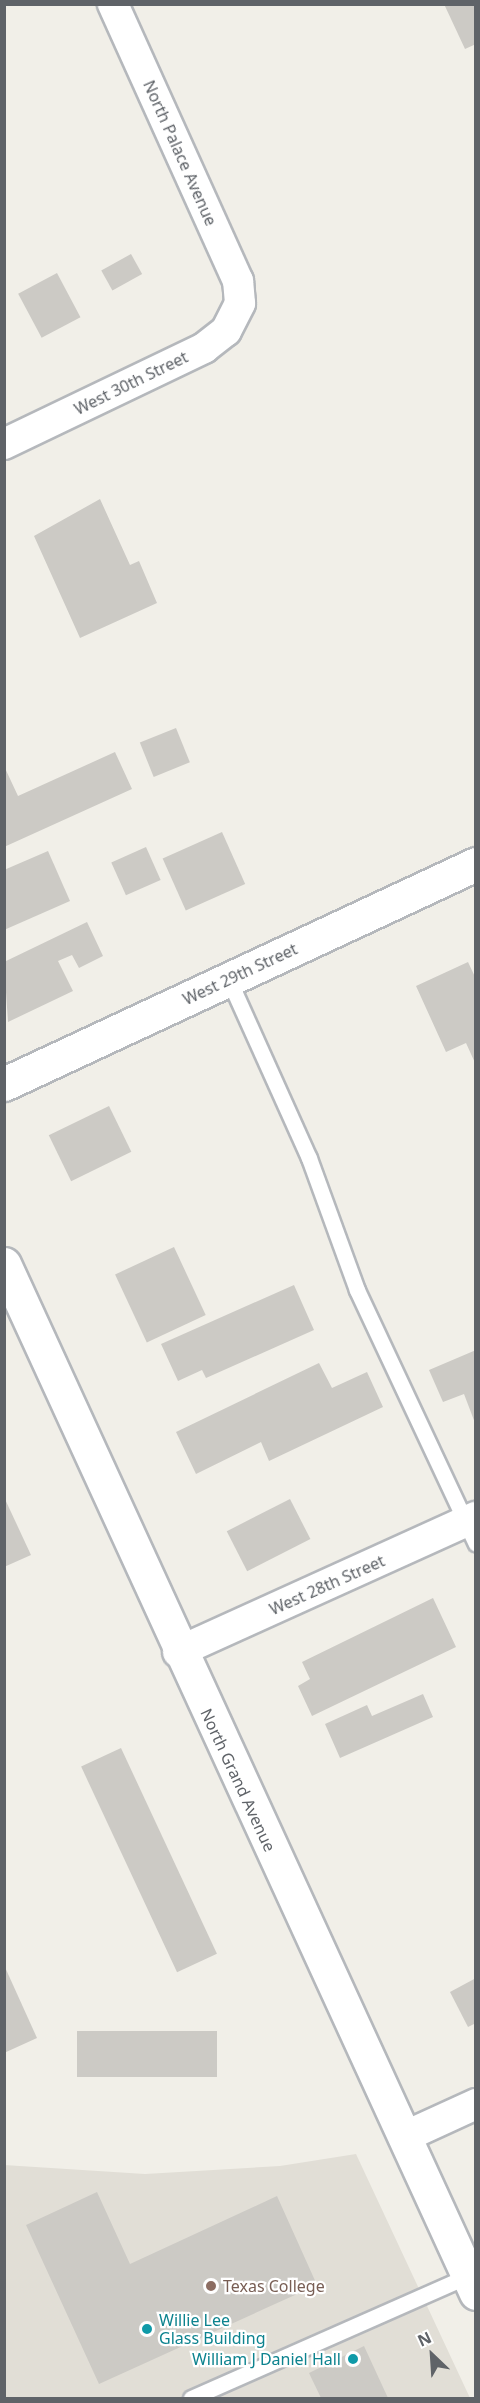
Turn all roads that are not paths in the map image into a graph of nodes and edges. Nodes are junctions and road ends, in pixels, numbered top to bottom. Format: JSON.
{"nodes":[{"id":1,"x":113,"y":4,"type":"edge"},
{"id":2,"x":240,"y":303,"type":"joint"},
{"id":3,"x":4,"y":444,"type":"edge"},
{"id":4,"x":476,"y":864,"type":"edge"},
{"id":5,"x":229,"y":980,"type":"junction"},
{"id":6,"x":4,"y":1084,"type":"edge"},
{"id":7,"x":4,"y":1264,"type":"edge"},
{"id":8,"x":472,"y":1528,"type":"edge"},
{"id":9,"x":178,"y":1652,"type":"junction"},
{"id":10,"x":476,"y":2104,"type":"edge"},
{"id":11,"x":404,"y":2137,"type":"junction"},
{"id":12,"x":471,"y":2285,"type":"edge"},
{"id":13,"x":191,"y":2398,"type":"edge"}],
"edges":[{"from":1,"to":2,"type":"street","name":"North Palace Avenue"},
{"from":2,"to":3,"type":"street","name":"West 30th Street"},
{"from":4,"to":5,"type":"street","name":"West 29th Street"},
{"from":5,"to":6,"type":"street","name":"West 29th Street"},
{"from":5,"to":8,"type":"lane"},
{"from":7,"to":9,"type":"street","name":"North Grand Avenue"},
{"from":8,"to":9,"type":"street","name":"West 28th Street"},
{"from":9,"to":11,"type":"street","name":"North Grand Avenue"},
{"from":10,"to":11,"type":"street"},
{"from":11,"to":12,"type":"street","name":"North Grand Avenue"},
{"from":12,"to":13,"type":"lane"}]}
